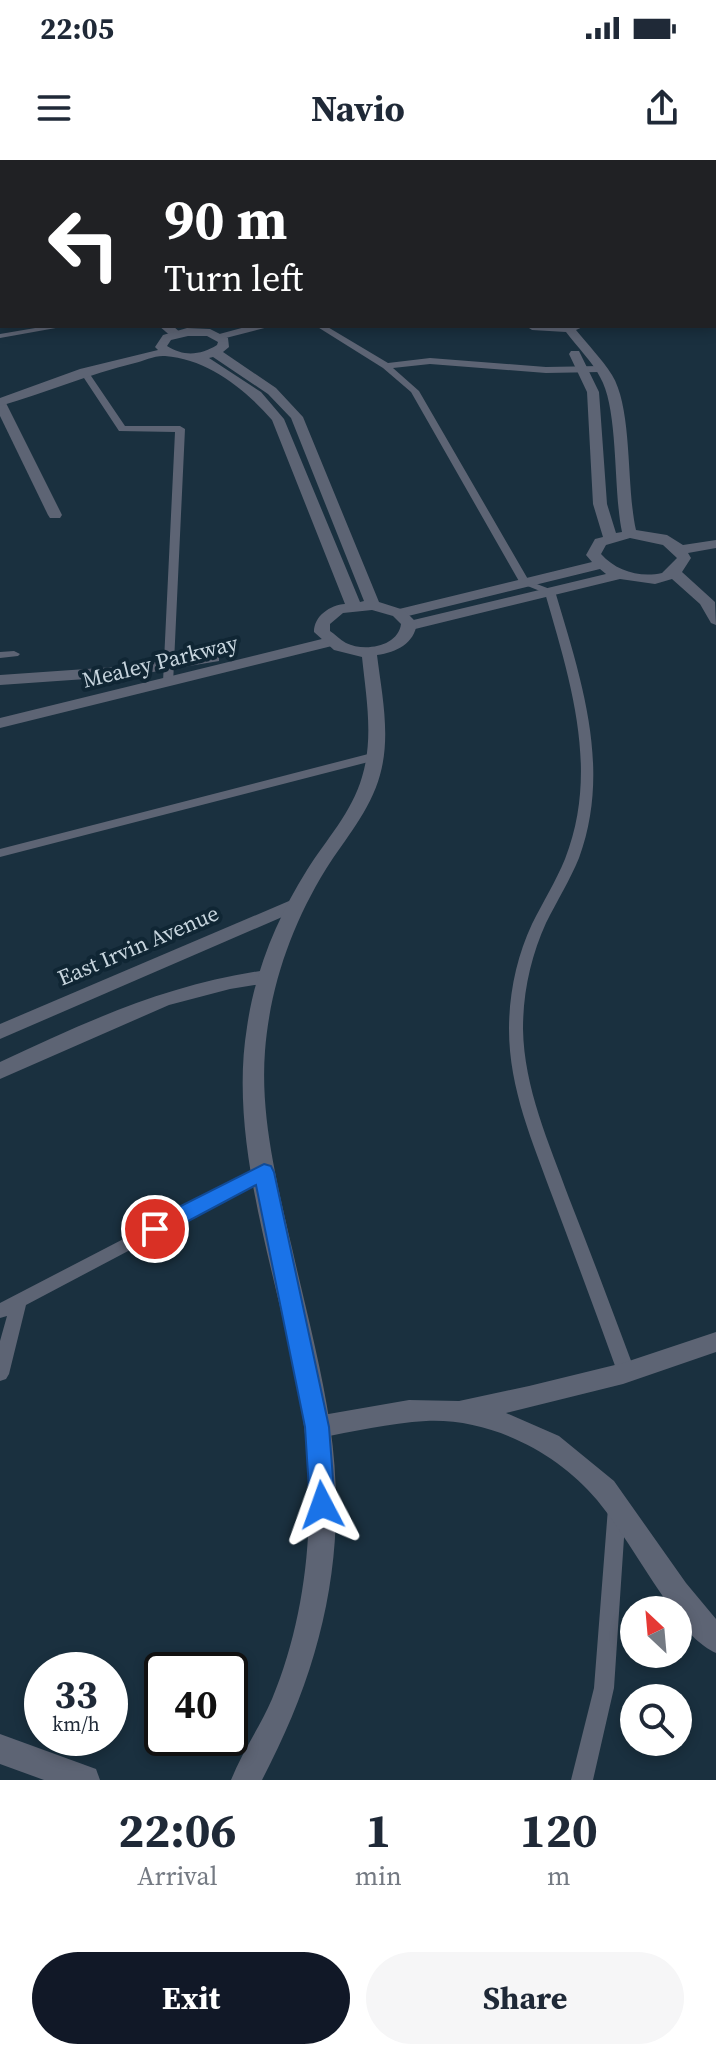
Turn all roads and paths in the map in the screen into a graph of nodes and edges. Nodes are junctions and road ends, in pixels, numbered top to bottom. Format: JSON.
{"nodes":[{"id":1,"x":50,"y":328,"type":"edge"},
{"id":2,"x":168,"y":328,"type":"edge"},
{"id":3,"x":256,"y":328,"type":"edge"},
{"id":4,"x":323,"y":328,"type":"edge"},
{"id":5,"x":569,"y":329,"type":"edge"},
{"id":6,"x":176,"y":334,"type":"junction"},
{"id":7,"x":0,"y":336,"type":"edge"},
{"id":8,"x":218,"y":336,"type":"junction"},
{"id":9,"x":165,"y":352,"type":"junction"},
{"id":10,"x":216,"y":353,"type":"junction"},
{"id":11,"x":200,"y":357,"type":"junction"},
{"id":12,"x":386,"y":366,"type":"junction"},
{"id":13,"x":600,"y":369,"type":"junction"},
{"id":14,"x":584,"y":370,"type":"junction"},
{"id":15,"x":84,"y":372,"type":"junction"},
{"id":16,"x":0,"y":402,"type":"edge"},
{"id":17,"x":287,"y":403,"type":"junction"},
{"id":18,"x":269,"y":407,"type":"junction"},
{"id":19,"x":55,"y":515,"type":"dead end"},
{"id":20,"x":342,"y":524,"type":"junction"},
{"id":21,"x":320,"y":527,"type":"junction"},
{"id":22,"x":630,"y":534,"type":"junction"},
{"id":23,"x":610,"y":537,"type":"junction"},
{"id":24,"x":716,"y":544,"type":"edge"},
{"id":25,"x":681,"y":550,"type":"junction"},
{"id":26,"x":599,"y":565,"type":"junction"},
{"id":27,"x":673,"y":572,"type":"junction"},
{"id":28,"x":619,"y":575,"type":"junction"},
{"id":29,"x":525,"y":583,"type":"junction"},
{"id":30,"x":550,"y":591,"type":"junction"},
{"id":31,"x":373,"y":605,"type":"junction"},
{"id":32,"x":354,"y":606,"type":"junction"},
{"id":33,"x":406,"y":619,"type":"junction"},
{"id":34,"x":716,"y":620,"type":"edge"},
{"id":35,"x":326,"y":637,"type":"junction"},
{"id":36,"x":369,"y":652,"type":"junction"},
{"id":37,"x":14,"y":654,"type":"dead end"},
{"id":38,"x":0,"y":655,"type":"edge"},
{"id":39,"x":169,"y":674,"type":"junction"},
{"id":40,"x":0,"y":680,"type":"edge"},
{"id":41,"x":0,"y":723,"type":"edge"},
{"id":42,"x":376,"y":756,"type":"junction"},
{"id":43,"x":0,"y":853,"type":"edge"},
{"id":44,"x":296,"y":904,"type":"junction"},
{"id":45,"x":267,"y":977,"type":"junction"},
{"id":46,"x":0,"y":1032,"type":"edge"},
{"id":47,"x":0,"y":1071,"type":"edge"},
{"id":48,"x":264,"y":1172,"type":"junction"},
{"id":49,"x":19,"y":1301,"type":"junction"},
{"id":50,"x":0,"y":1311,"type":"edge"},
{"id":51,"x":716,"y":1342,"type":"edge"},
{"id":52,"x":0,"y":1374,"type":"edge"},
{"id":53,"x":627,"y":1374,"type":"junction"},
{"id":54,"x":460,"y":1411,"type":"junction"},
{"id":55,"x":317,"y":1427,"type":"junction"},
{"id":56,"x":617,"y":1504,"type":"junction"},
{"id":57,"x":716,"y":1639,"type":"edge"},
{"id":58,"x":0,"y":1749,"type":"edge"},
{"id":59,"x":85,"y":1780,"type":"edge"},
{"id":60,"x":246,"y":1780,"type":"edge"},
{"id":61,"x":582,"y":1780,"type":"edge"}],
"edges":[{"from":1,"to":7,"type":"lane"},
{"from":2,"to":6,"type":"street"},
{"from":3,"to":8,"type":"street"},
{"from":4,"to":12,"type":"lane"},
{"from":5,"to":13,"type":"street"},
{"from":5,"to":14,"type":"street"},
{"from":6,"to":8,"type":"street"},
{"from":6,"to":9,"type":"street"},
{"from":8,"to":10,"type":"street"},
{"from":9,"to":11,"type":"street"},
{"from":9,"to":15,"type":"street"},
{"from":10,"to":11,"type":"street"},
{"from":10,"to":17,"type":"street"},
{"from":11,"to":18,"type":"street"},
{"from":12,"to":14,"type":"lane"},
{"from":12,"to":29,"type":"lane"},
{"from":13,"to":14,"type":"lane"},
{"from":13,"to":22,"type":"street"},
{"from":14,"to":23,"type":"street"},
{"from":15,"to":16,"type":"street"},
{"from":15,"to":39,"type":"lane"},
{"from":16,"to":19,"type":"street"},
{"from":17,"to":18,"type":"lane"},
{"from":17,"to":20,"type":"street"},
{"from":18,"to":21,"type":"street"},
{"from":20,"to":21,"type":"lane"},
{"from":20,"to":31,"type":"street"},
{"from":21,"to":32,"type":"street"},
{"from":22,"to":23,"type":"street"},
{"from":22,"to":25,"type":"street"},
{"from":23,"to":26,"type":"street"},
{"from":24,"to":25,"type":"street"},
{"from":25,"to":27,"type":"street"},
{"from":26,"to":28,"type":"street"},
{"from":26,"to":29,"type":"street"},
{"from":27,"to":28,"type":"street"},
{"from":27,"to":34,"type":"street"},
{"from":28,"to":30,"type":"street"},
{"from":29,"to":30,"type":"lane"},
{"from":29,"to":33,"type":"street"},
{"from":30,"to":33,"type":"street"},
{"from":30,"to":53,"type":"lane"},
{"from":31,"to":32,"type":"street"},
{"from":31,"to":33,"type":"street"},
{"from":32,"to":35,"type":"street"},
{"from":33,"to":36,"type":"street"},
{"from":35,"to":36,"type":"street"},
{"from":35,"to":39,"type":"street","name":"Mealey Parkway"},
{"from":36,"to":42,"type":"street"},
{"from":37,"to":38,"type":"lane"},
{"from":39,"to":40,"type":"street","name":"Mealey Parkway"},
{"from":39,"to":41,"type":"street","name":"Mealey Parkway"},
{"from":42,"to":43,"type":"lane"},
{"from":42,"to":44,"type":"street"},
{"from":44,"to":45,"type":"street"},
{"from":44,"to":46,"type":"street","name":"East Irvin Avenue"},
{"from":45,"to":47,"type":"street"},
{"from":45,"to":48,"type":"street"},
{"from":48,"to":49,"type":"lane"},
{"from":48,"to":55,"type":"street"},
{"from":49,"to":50,"type":"lane"},
{"from":49,"to":52,"type":"lane"},
{"from":51,"to":53,"type":"street"},
{"from":53,"to":54,"type":"street"},
{"from":54,"to":55,"type":"street"},
{"from":54,"to":56,"type":"street"},
{"from":55,"to":60,"type":"street"},
{"from":56,"to":57,"type":"street"},
{"from":56,"to":61,"type":"lane"},
{"from":58,"to":59,"type":"street"}]}
